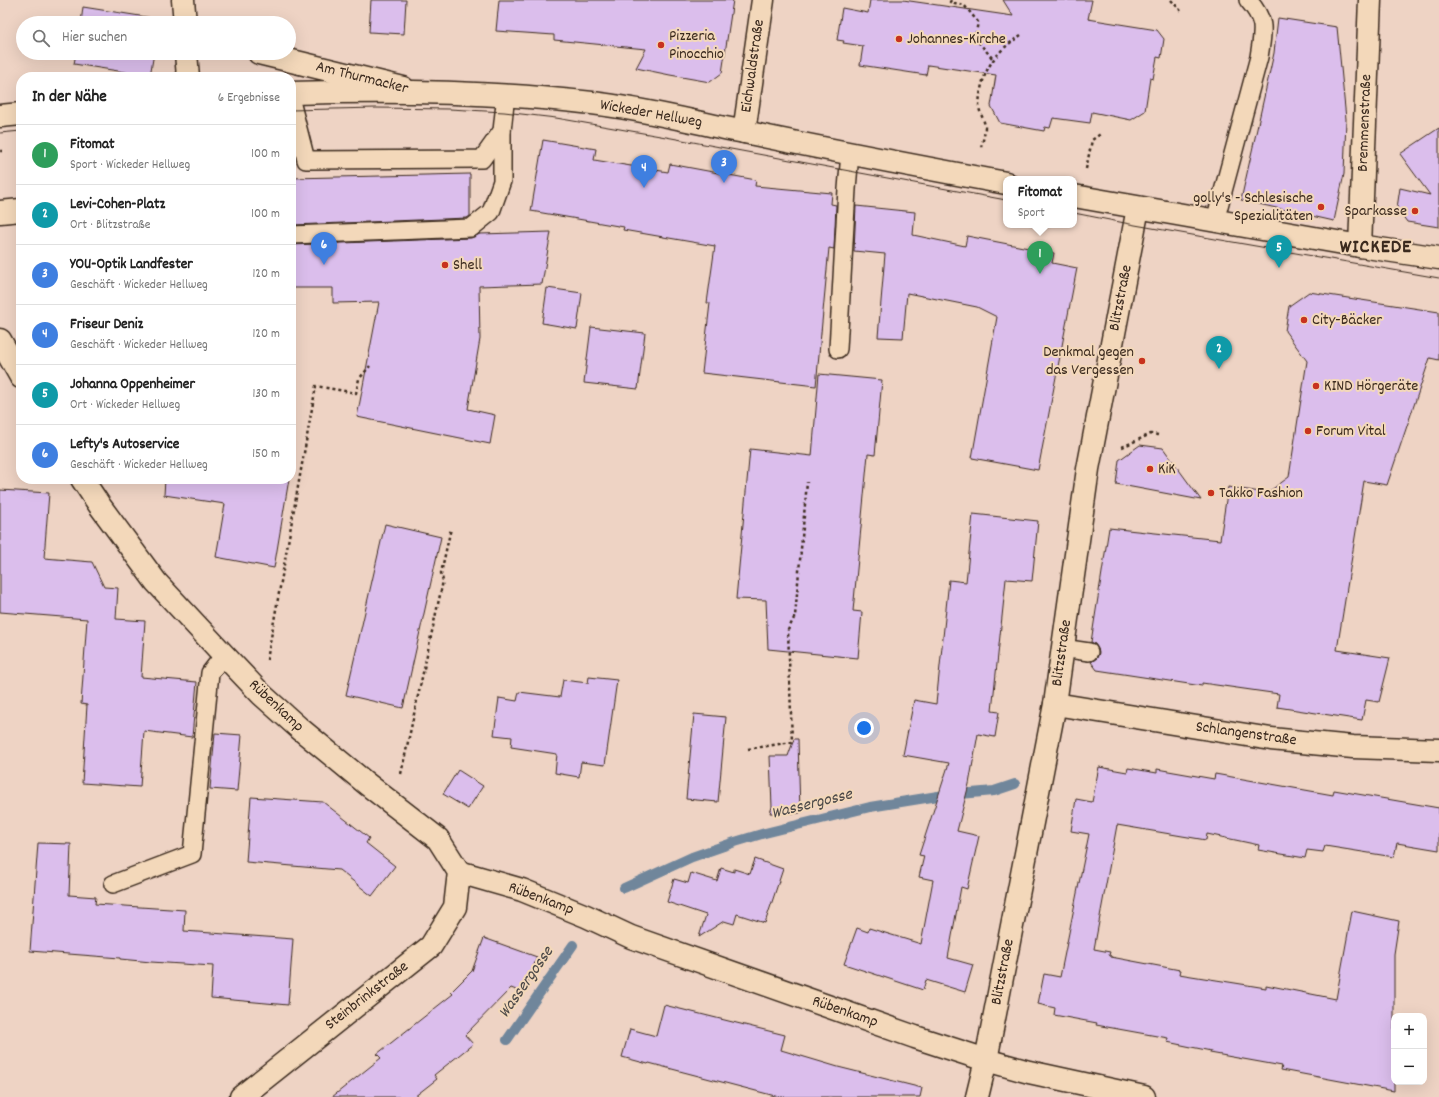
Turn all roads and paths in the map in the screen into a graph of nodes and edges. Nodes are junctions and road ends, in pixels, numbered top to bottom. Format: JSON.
{"nodes":[{"id":1,"x":183,"y":0,"type":"edge"},
{"id":2,"x":763,"y":0,"type":"edge"},
{"id":3,"x":950,"y":0,"type":"edge"},
{"id":4,"x":1171,"y":0,"type":"edge"},
{"id":5,"x":1248,"y":0,"type":"edge"},
{"id":6,"x":1370,"y":0,"type":"edge"},
{"id":7,"x":1181,"y":11,"type":"dead end"},
{"id":8,"x":185,"y":16,"type":"edge"},
{"id":9,"x":1021,"y":35,"type":"dead end"},
{"id":10,"x":993,"y":59,"type":"junction"},
{"id":11,"x":187,"y":60,"type":"edge"},
{"id":12,"x":288,"y":60,"type":"edge"},
{"id":13,"x":188,"y":72,"type":"edge"},
{"id":14,"x":417,"y":91,"type":"junction"},
{"id":15,"x":296,"y":93,"type":"edge"},
{"id":16,"x":506,"y":94,"type":"junction"},
{"id":17,"x":16,"y":114,"type":"edge"},
{"id":18,"x":0,"y":116,"type":"edge"},
{"id":19,"x":502,"y":131,"type":"junction"},
{"id":20,"x":744,"y":132,"type":"junction"},
{"id":21,"x":1102,"y":133,"type":"dead end"},
{"id":22,"x":296,"y":147,"type":"edge"},
{"id":23,"x":982,"y":147,"type":"dead end"},
{"id":24,"x":0,"y":151,"type":"edge"},
{"id":25,"x":6,"y":151,"type":"dead end"},
{"id":26,"x":850,"y":153,"type":"junction"},
{"id":27,"x":1086,"y":169,"type":"dead end"},
{"id":28,"x":1003,"y":182,"type":"edge"},
{"id":29,"x":1077,"y":197,"type":"edge"},
{"id":30,"x":1138,"y":208,"type":"junction"},
{"id":31,"x":16,"y":210,"type":"edge"},
{"id":32,"x":0,"y":212,"type":"edge"},
{"id":33,"x":1215,"y":221,"type":"junction"},
{"id":34,"x":296,"y":235,"type":"edge"},
{"id":35,"x":1360,"y":246,"type":"junction"},
{"id":36,"x":1439,"y":258,"type":"edge"},
{"id":37,"x":0,"y":340,"type":"edge"},
{"id":38,"x":838,"y":349,"type":"dead end"},
{"id":39,"x":370,"y":366,"type":"dead end"},
{"id":40,"x":16,"y":368,"type":"edge"},
{"id":41,"x":1158,"y":435,"type":"dead end"},
{"id":42,"x":1128,"y":444,"type":"dead end"},
{"id":43,"x":807,"y":482,"type":"dead end"},
{"id":44,"x":85,"y":484,"type":"edge"},
{"id":45,"x":451,"y":528,"type":"dead end"},
{"id":46,"x":1062,"y":648,"type":"junction"},
{"id":47,"x":1089,"y":652,"type":"dead end"},
{"id":48,"x":224,"y":655,"type":"junction"},
{"id":49,"x":267,"y":664,"type":"dead end"},
{"id":50,"x":1054,"y":704,"type":"junction"},
{"id":51,"x":748,"y":749,"type":"dead end"},
{"id":52,"x":1439,"y":750,"type":"edge"},
{"id":53,"x":400,"y":779,"type":"dead end"},
{"id":54,"x":458,"y":872,"type":"junction"},
{"id":55,"x":113,"y":884,"type":"dead end"},
{"id":56,"x":986,"y":1060,"type":"junction"},
{"id":57,"x":241,"y":1097,"type":"edge"},
{"id":58,"x":977,"y":1097,"type":"edge"},
{"id":59,"x":1144,"y":1097,"type":"edge"}],
"edges":[{"from":1,"to":8,"type":"street"},
{"from":2,"to":20,"type":"street","name":"Eichwaldstraße"},
{"from":3,"to":10,"type":"path"},
{"from":4,"to":7,"type":"path"},
{"from":5,"to":33,"type":"lane"},
{"from":6,"to":35,"type":"street","name":"Bremmenstraße"},
{"from":9,"to":10,"type":"path"},
{"from":10,"to":23,"type":"path"},
{"from":11,"to":13,"type":"street"},
{"from":12,"to":14,"type":"street","name":"Am Thurmacker"},
{"from":14,"to":15,"type":"street","name":"Wickeder Hellweg"},
{"from":14,"to":16,"type":"street","name":"Wickeder Hellweg"},
{"from":16,"to":19,"type":"lane"},
{"from":16,"to":20,"type":"street","name":"Wickeder Hellweg"},
{"from":17,"to":18,"type":"street"},
{"from":19,"to":22,"type":"lane"},
{"from":19,"to":34,"type":"lane"},
{"from":20,"to":26,"type":"street","name":"Wickeder Hellweg"},
{"from":21,"to":27,"type":"path"},
{"from":24,"to":25,"type":"path"},
{"from":26,"to":28,"type":"street","name":"Wickeder Hellweg"},
{"from":26,"to":38,"type":"lane"},
{"from":29,"to":30,"type":"street"},
{"from":30,"to":33,"type":"street"},
{"from":30,"to":46,"type":"street","name":"Blitzstraße"},
{"from":31,"to":32,"type":"street"},
{"from":33,"to":35,"type":"street"},
{"from":35,"to":36,"type":"street"},
{"from":37,"to":40,"type":"street"},
{"from":39,"to":49,"type":"path"},
{"from":41,"to":42,"type":"path"},
{"from":43,"to":51,"type":"path"},
{"from":44,"to":48,"type":"street","name":"Rübenkamp"},
{"from":45,"to":53,"type":"path"},
{"from":46,"to":47,"type":"lane"},
{"from":46,"to":50,"type":"street","name":"Blitzstraße"},
{"from":48,"to":54,"type":"street","name":"Rübenkamp"},
{"from":48,"to":55,"type":"lane"},
{"from":50,"to":52,"type":"street","name":"Schlangenstraße"},
{"from":50,"to":56,"type":"street","name":"Blitzstraße"},
{"from":54,"to":56,"type":"street","name":"Rübenkamp"},
{"from":54,"to":57,"type":"street","name":"Steinbrinkstraße"},
{"from":56,"to":58,"type":"street","name":"Blitzstraße"},
{"from":56,"to":59,"type":"street","name":"Rübenkamp"}]}
